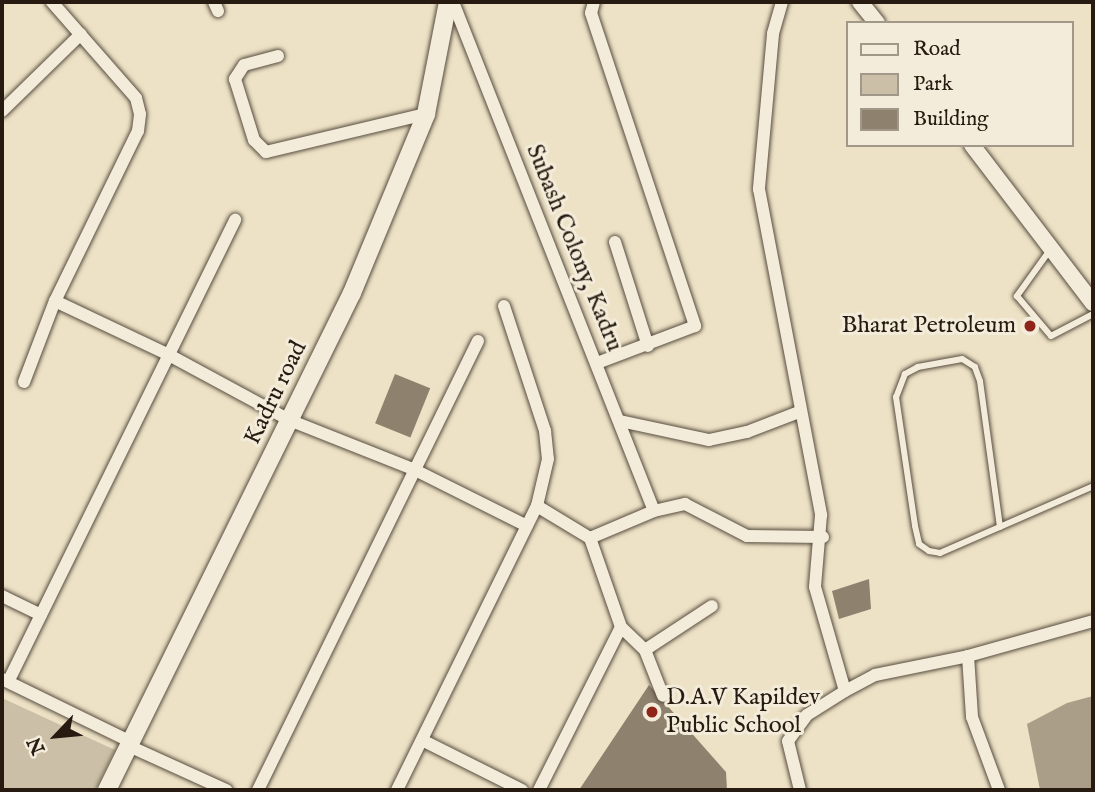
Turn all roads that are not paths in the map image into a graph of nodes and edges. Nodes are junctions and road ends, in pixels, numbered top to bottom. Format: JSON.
{"nodes":[{"id":1,"x":52,"y":2,"type":"edge"},
{"id":2,"x":451,"y":2,"type":"edge"},
{"id":3,"x":594,"y":2,"type":"edge"},
{"id":4,"x":782,"y":2,"type":"edge"},
{"id":5,"x":860,"y":2,"type":"edge"},
{"id":6,"x":875,"y":21,"type":"edge"},
{"id":7,"x":81,"y":34,"type":"junction"},
{"id":8,"x":278,"y":56,"type":"dead end"},
{"id":9,"x":2,"y":111,"type":"edge"},
{"id":10,"x":426,"y":114,"type":"junction"},
{"id":11,"x":974,"y":147,"type":"edge"},
{"id":12,"x":234,"y":220,"type":"dead end"},
{"id":13,"x":615,"y":242,"type":"dead end"},
{"id":14,"x":1051,"y":248,"type":"junction"},
{"id":15,"x":55,"y":301,"type":"junction"},
{"id":16,"x":1093,"y":303,"type":"edge"},
{"id":17,"x":504,"y":306,"type":"dead end"},
{"id":18,"x":1093,"y":314,"type":"edge"},
{"id":19,"x":478,"y":341,"type":"dead end"},
{"id":20,"x":648,"y":346,"type":"junction"},
{"id":21,"x":169,"y":355,"type":"junction"},
{"id":22,"x":597,"y":363,"type":"junction"},
{"id":23,"x":24,"y":382,"type":"dead end"},
{"id":24,"x":799,"y":412,"type":"junction"},
{"id":25,"x":289,"y":420,"type":"junction"},
{"id":26,"x":620,"y":421,"type":"junction"},
{"id":27,"x":415,"y":470,"type":"junction"},
{"id":28,"x":1093,"y":486,"type":"edge"},
{"id":29,"x":537,"y":506,"type":"junction"},
{"id":30,"x":654,"y":511,"type":"junction"},
{"id":31,"x":527,"y":526,"type":"junction"},
{"id":32,"x":1000,"y":527,"type":"junction"},
{"id":33,"x":823,"y":537,"type":"junction"},
{"id":34,"x":590,"y":538,"type":"junction"},
{"id":35,"x":2,"y":596,"type":"edge"},
{"id":36,"x":712,"y":606,"type":"dead end"},
{"id":37,"x":41,"y":614,"type":"junction"},
{"id":38,"x":1093,"y":621,"type":"edge"},
{"id":39,"x":621,"y":627,"type":"junction"},
{"id":40,"x":645,"y":650,"type":"junction"},
{"id":41,"x":968,"y":656,"type":"junction"},
{"id":42,"x":5,"y":679,"type":"edge"},
{"id":43,"x":845,"y":691,"type":"junction"},
{"id":44,"x":663,"y":696,"type":"dead end"},
{"id":45,"x":422,"y":740,"type":"junction"},
{"id":46,"x":130,"y":744,"type":"junction"},
{"id":47,"x":107,"y":790,"type":"edge"},
{"id":48,"x":226,"y":790,"type":"edge"},
{"id":49,"x":258,"y":790,"type":"edge"},
{"id":50,"x":397,"y":790,"type":"edge"},
{"id":51,"x":522,"y":790,"type":"edge"},
{"id":52,"x":539,"y":790,"type":"edge"},
{"id":53,"x":800,"y":790,"type":"edge"},
{"id":54,"x":999,"y":790,"type":"edge"}],
"edges":[{"from":1,"to":7,"type":"street"},
{"from":2,"to":10,"type":"main road","name":"Kadru road"},
{"from":2,"to":22,"type":"street","name":"Subash Colony, Kadru"},
{"from":3,"to":20,"type":"street"},
{"from":4,"to":24,"type":"street"},
{"from":5,"to":6,"type":"street"},
{"from":7,"to":9,"type":"street"},
{"from":7,"to":15,"type":"street"},
{"from":8,"to":10,"type":"street"},
{"from":10,"to":25,"type":"main road","name":"Kadru road"},
{"from":11,"to":14,"type":"street"},
{"from":12,"to":21,"type":"street"},
{"from":13,"to":20,"type":"street"},
{"from":14,"to":16,"type":"street"},
{"from":14,"to":18,"type":"lane"},
{"from":15,"to":21,"type":"street"},
{"from":15,"to":23,"type":"street"},
{"from":17,"to":29,"type":"street"},
{"from":19,"to":27,"type":"street"},
{"from":20,"to":22,"type":"street"},
{"from":21,"to":25,"type":"street"},
{"from":21,"to":37,"type":"street"},
{"from":22,"to":26,"type":"street","name":"Subash Colony, Kadru"},
{"from":24,"to":26,"type":"street"},
{"from":24,"to":33,"type":"street"},
{"from":25,"to":27,"type":"street"},
{"from":25,"to":46,"type":"main road","name":"Kadru road"},
{"from":26,"to":30,"type":"street","name":"Subash Colony, Kadru"},
{"from":27,"to":31,"type":"street"},
{"from":27,"to":49,"type":"street"},
{"from":28,"to":32,"type":"lane"},
{"from":29,"to":31,"type":"street"},
{"from":29,"to":34,"type":"street"},
{"from":30,"to":33,"type":"street"},
{"from":30,"to":34,"type":"street"},
{"from":31,"to":45,"type":"street"},
{"from":32,"to":32,"type":"lane"},
{"from":33,"to":43,"type":"street"},
{"from":34,"to":39,"type":"street"},
{"from":35,"to":37,"type":"street"},
{"from":36,"to":40,"type":"street"},
{"from":37,"to":42,"type":"street"},
{"from":38,"to":41,"type":"street"},
{"from":39,"to":40,"type":"street"},
{"from":39,"to":52,"type":"street"},
{"from":40,"to":44,"type":"street"},
{"from":41,"to":43,"type":"street"},
{"from":41,"to":54,"type":"street"},
{"from":42,"to":46,"type":"street"},
{"from":43,"to":53,"type":"street"},
{"from":45,"to":50,"type":"street"},
{"from":45,"to":51,"type":"street"},
{"from":46,"to":47,"type":"main road","name":"Kadru road"},
{"from":46,"to":48,"type":"street"}]}
